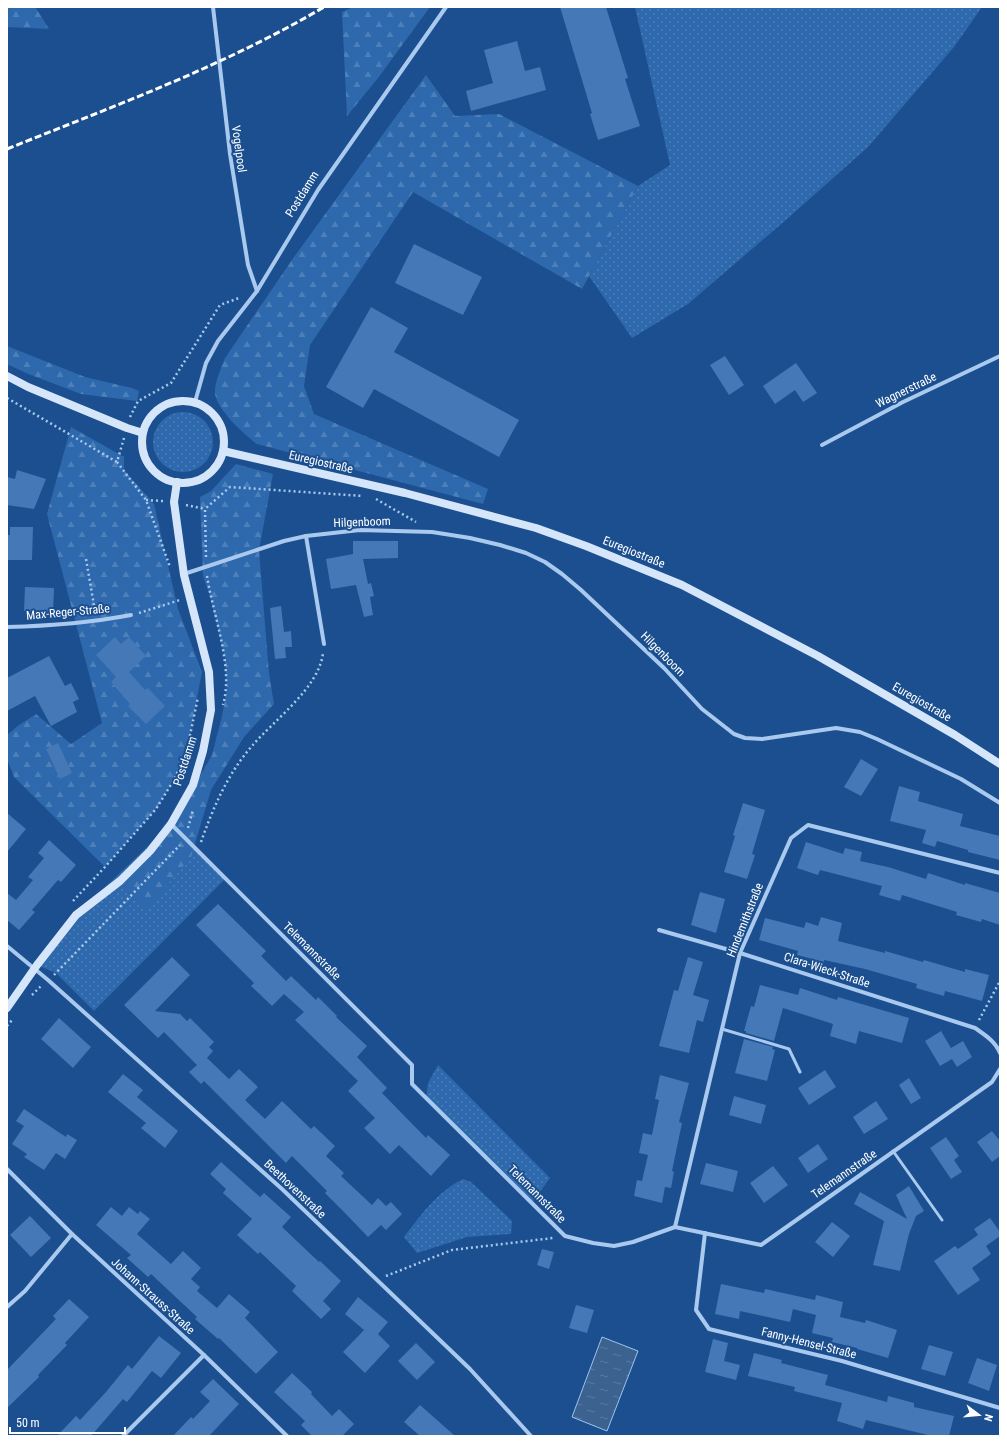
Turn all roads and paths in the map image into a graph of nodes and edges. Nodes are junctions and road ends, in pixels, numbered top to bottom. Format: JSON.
{"nodes":[{"id":1,"x":213,"y":7,"type":"edge"},
{"id":2,"x":446,"y":7,"type":"edge"},
{"id":3,"x":257,"y":291,"type":"junction"},
{"id":4,"x":1000,"y":356,"type":"edge"},
{"id":5,"x":7,"y":376,"type":"edge"},
{"id":6,"x":7,"y":398,"type":"edge"},
{"id":7,"x":195,"y":402,"type":"junction"},
{"id":8,"x":127,"y":428,"type":"junction"},
{"id":9,"x":143,"y":433,"type":"junction"},
{"id":10,"x":822,"y":444,"type":"dead end"},
{"id":11,"x":223,"y":451,"type":"junction"},
{"id":12,"x":117,"y":462,"type":"junction"},
{"id":13,"x":177,"y":482,"type":"junction"},
{"id":14,"x":365,"y":497,"type":"dead end"},
{"id":15,"x":373,"y":497,"type":"dead end"},
{"id":16,"x":435,"y":532,"type":"junction"},
{"id":17,"x":306,"y":536,"type":"junction"},
{"id":18,"x":86,"y":559,"type":"dead end"},
{"id":19,"x":206,"y":568,"type":"junction"},
{"id":20,"x":171,"y":571,"type":"dead end"},
{"id":21,"x":184,"y":575,"type":"junction"},
{"id":22,"x":179,"y":593,"type":"dead end"},
{"id":23,"x":186,"y":599,"type":"junction"},
{"id":24,"x":131,"y":615,"type":"joint"},
{"id":25,"x":97,"y":622,"type":"junction"},
{"id":26,"x":7,"y":627,"type":"edge"},
{"id":27,"x":324,"y":644,"type":"joint"},
{"id":28,"x":198,"y":696,"type":"dead end"},
{"id":29,"x":222,"y":710,"type":"dead end"},
{"id":30,"x":1000,"y":764,"type":"edge"},
{"id":31,"x":1000,"y":803,"type":"edge"},
{"id":32,"x":194,"y":810,"type":"dead end"},
{"id":33,"x":171,"y":824,"type":"junction"},
{"id":34,"x":186,"y":839,"type":"junction"},
{"id":35,"x":198,"y":850,"type":"junction"},
{"id":36,"x":1000,"y":872,"type":"edge"},
{"id":37,"x":73,"y":902,"type":"dead end"},
{"id":38,"x":659,"y":930,"type":"dead end"},
{"id":39,"x":7,"y":946,"type":"edge"},
{"id":40,"x":740,"y":953,"type":"junction"},
{"id":41,"x":34,"y":969,"type":"junction"},
{"id":42,"x":48,"y":980,"type":"junction"},
{"id":43,"x":1000,"y":982,"type":"edge"},
{"id":44,"x":26,"y":1000,"type":"dead end"},
{"id":45,"x":7,"y":1008,"type":"edge"},
{"id":46,"x":15,"y":1016,"type":"dead end"},
{"id":47,"x":7,"y":1026,"type":"edge"},
{"id":48,"x":975,"y":1028,"type":"junction"},
{"id":49,"x":722,"y":1029,"type":"junction"},
{"id":50,"x":1000,"y":1053,"type":"edge"},
{"id":51,"x":1000,"y":1069,"type":"edge"},
{"id":52,"x":800,"y":1072,"type":"dead end"},
{"id":53,"x":893,"y":1152,"type":"junction"},
{"id":54,"x":7,"y":1169,"type":"edge"},
{"id":55,"x":942,"y":1220,"type":"dead end"},
{"id":56,"x":675,"y":1227,"type":"junction"},
{"id":57,"x":705,"y":1233,"type":"junction"},
{"id":58,"x":72,"y":1234,"type":"junction"},
{"id":59,"x":565,"y":1236,"type":"junction"},
{"id":60,"x":376,"y":1280,"type":"junction"},
{"id":61,"x":7,"y":1307,"type":"edge"},
{"id":62,"x":204,"y":1355,"type":"junction"},
{"id":63,"x":1000,"y":1408,"type":"edge"},
{"id":64,"x":124,"y":1436,"type":"edge"},
{"id":65,"x":287,"y":1436,"type":"edge"},
{"id":66,"x":531,"y":1436,"type":"edge"}],
"edges":[{"from":1,"to":3,"type":"street","name":"Vogelpool"},
{"from":2,"to":3,"type":"street","name":"Postdamm"},
{"from":3,"to":7,"type":"street","name":"Postdamm"},
{"from":3,"to":8,"type":"path"},
{"from":4,"to":10,"type":"street","name":"Wagnerstraße"},
{"from":5,"to":8,"type":"main road"},
{"from":6,"to":12,"type":"path"},
{"from":7,"to":9,"type":"main road"},
{"from":7,"to":11,"type":"main road"},
{"from":8,"to":9,"type":"main road"},
{"from":8,"to":12,"type":"path"},
{"from":9,"to":13,"type":"main road"},
{"from":11,"to":13,"type":"main road"},
{"from":11,"to":30,"type":"main road","name":"Euregiostraße"},
{"from":12,"to":20,"type":"path"},
{"from":13,"to":21,"type":"main road","name":"Postdamm"},
{"from":14,"to":19,"type":"path"},
{"from":15,"to":16,"type":"path"},
{"from":16,"to":17,"type":"street","name":"Hilgenboom"},
{"from":16,"to":31,"type":"street","name":"Hilgenboom"},
{"from":17,"to":19,"type":"street","name":"Hilgenboom"},
{"from":17,"to":27,"type":"street"},
{"from":18,"to":25,"type":"path"},
{"from":19,"to":21,"type":"street","name":"Hilgenboom"},
{"from":19,"to":29,"type":"path"},
{"from":21,"to":23,"type":"main road","name":"Postdamm"},
{"from":22,"to":23,"type":"path"},
{"from":23,"to":24,"type":"path"},
{"from":23,"to":33,"type":"main road","name":"Postdamm"},
{"from":24,"to":25,"type":"street","name":"Max-Reger-Straße"},
{"from":25,"to":26,"type":"street","name":"Max-Reger-Straße"},
{"from":27,"to":35,"type":"path"},
{"from":28,"to":37,"type":"path"},
{"from":32,"to":34,"type":"path"},
{"from":33,"to":34,"type":"street","name":"Telemannstraße"},
{"from":33,"to":41,"type":"main road","name":"Postdamm"},
{"from":34,"to":35,"type":"street","name":"Telemannstraße"},
{"from":34,"to":42,"type":"path"},
{"from":35,"to":59,"type":"street","name":"Telemannstraße"},
{"from":36,"to":40,"type":"street","name":"Hindemithstraße"},
{"from":38,"to":40,"type":"street","name":"Clara-Wieck-Straße"},
{"from":39,"to":41,"type":"street","name":"Beethovenstraße"},
{"from":40,"to":48,"type":"street","name":"Clara-Wieck-Straße"},
{"from":40,"to":49,"type":"street","name":"Hindemithstraße"},
{"from":41,"to":42,"type":"street","name":"Beethovenstraße"},
{"from":41,"to":45,"type":"main road","name":"Postdamm"},
{"from":42,"to":44,"type":"path"},
{"from":42,"to":60,"type":"street","name":"Beethovenstraße"},
{"from":43,"to":48,"type":"path"},
{"from":46,"to":47,"type":"path"},
{"from":48,"to":50,"type":"street","name":"Clara-Wieck-Straße"},
{"from":49,"to":52,"type":"lane"},
{"from":49,"to":56,"type":"street","name":"Hindemithstraße"},
{"from":51,"to":53,"type":"street","name":"Telemannstraße"},
{"from":53,"to":55,"type":"lane"},
{"from":53,"to":57,"type":"street","name":"Telemannstraße"},
{"from":54,"to":58,"type":"street","name":"Johann-Strauss-Straße"},
{"from":56,"to":57,"type":"street","name":"Telemannstraße"},
{"from":56,"to":59,"type":"street","name":"Telemannstraße"},
{"from":57,"to":63,"type":"street","name":"Fanny-Hensel-Straße"},
{"from":58,"to":61,"type":"street"},
{"from":58,"to":62,"type":"street","name":"Johann-Strauss-Straße"},
{"from":59,"to":60,"type":"path"},
{"from":60,"to":66,"type":"street","name":"Beethovenstraße"},
{"from":62,"to":64,"type":"street"},
{"from":62,"to":65,"type":"street","name":"Johann-Strauss-Straße"}]}
